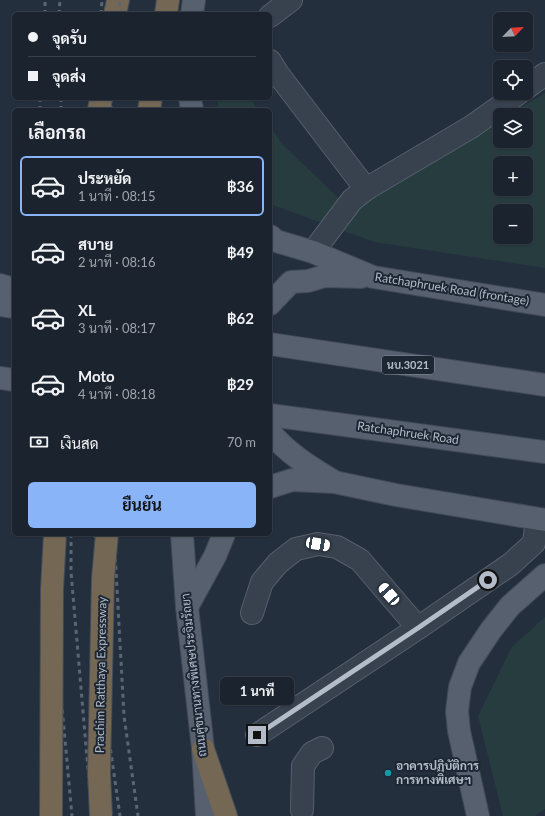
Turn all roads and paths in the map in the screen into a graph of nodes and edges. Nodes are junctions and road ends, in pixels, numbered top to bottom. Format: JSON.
{"nodes":[{"id":1,"x":118,"y":0,"type":"edge"},
{"id":2,"x":168,"y":0,"type":"edge"},
{"id":3,"x":194,"y":0,"type":"edge"},
{"id":4,"x":291,"y":0,"type":"edge"},
{"id":5,"x":115,"y":12,"type":"edge"},
{"id":6,"x":166,"y":12,"type":"edge"},
{"id":7,"x":192,"y":12,"type":"edge"},
{"id":8,"x":272,"y":14,"type":"edge"},
{"id":9,"x":272,"y":64,"type":"edge"},
{"id":10,"x":545,"y":74,"type":"edge"},
{"id":11,"x":533,"y":83,"type":"edge"},
{"id":12,"x":508,"y":100,"type":"edge"},
{"id":13,"x":366,"y":189,"type":"junction"},
{"id":14,"x":272,"y":238,"type":"edge"},
{"id":15,"x":313,"y":252,"type":"junction"},
{"id":16,"x":373,"y":277,"type":"junction"},
{"id":17,"x":0,"y":285,"type":"edge"},
{"id":18,"x":12,"y":288,"type":"edge"},
{"id":19,"x":272,"y":302,"type":"edge"},
{"id":20,"x":0,"y":305,"type":"edge"},
{"id":21,"x":545,"y":305,"type":"edge"},
{"id":22,"x":12,"y":307,"type":"edge"},
{"id":23,"x":272,"y":344,"type":"edge"},
{"id":24,"x":0,"y":378,"type":"edge"},
{"id":25,"x":12,"y":380,"type":"edge"},
{"id":26,"x":545,"y":385,"type":"edge"},
{"id":27,"x":272,"y":414,"type":"edge"},
{"id":28,"x":272,"y":434,"type":"edge"},
{"id":29,"x":545,"y":452,"type":"edge"},
{"id":30,"x":334,"y":482,"type":"junction"},
{"id":31,"x":272,"y":486,"type":"edge"},
{"id":32,"x":541,"y":519,"type":"edge"},
{"id":33,"x":55,"y":536,"type":"edge"},
{"id":34,"x":106,"y":536,"type":"edge"},
{"id":35,"x":182,"y":536,"type":"edge"},
{"id":36,"x":223,"y":536,"type":"edge"},
{"id":37,"x":545,"y":575,"type":"edge"},
{"id":38,"x":187,"y":607,"type":"junction"},
{"id":39,"x":252,"y":613,"type":"dead end"},
{"id":40,"x":418,"y":628,"type":"junction"},
{"id":41,"x":257,"y":735,"type":"dead end"},
{"id":42,"x":322,"y":748,"type":"dead end"},
{"id":43,"x":202,"y":749,"type":"junction"},
{"id":44,"x":297,"y":814,"type":"edge"},
{"id":45,"x":51,"y":816,"type":"edge"},
{"id":46,"x":101,"y":816,"type":"edge"},
{"id":47,"x":207,"y":816,"type":"edge"},
{"id":48,"x":226,"y":816,"type":"edge"},
{"id":49,"x":478,"y":816,"type":"edge"}],
"edges":[{"from":1,"to":5,"type":"highway"},
{"from":2,"to":6,"type":"highway"},
{"from":3,"to":7,"type":"main road"},
{"from":4,"to":8,"type":"street"},
{"from":9,"to":13,"type":"street"},
{"from":10,"to":11,"type":"street"},
{"from":12,"to":13,"type":"street"},
{"from":13,"to":15,"type":"street"},
{"from":14,"to":15,"type":"main road","name":"Ratchaphruek Road (frontage)"},
{"from":15,"to":16,"type":"main road","name":"Ratchaphruek Road (frontage)"},
{"from":16,"to":19,"type":"main road"},
{"from":16,"to":21,"type":"main road","name":"Ratchaphruek Road (frontage)"},
{"from":17,"to":18,"type":"main road"},
{"from":20,"to":22,"type":"main road"},
{"from":23,"to":26,"type":"main road","number":"นบ.3021"},
{"from":24,"to":25,"type":"main road"},
{"from":27,"to":29,"type":"main road","name":"Ratchaphruek Road"},
{"from":28,"to":30,"type":"main road"},
{"from":30,"to":31,"type":"main road"},
{"from":30,"to":32,"type":"main road"},
{"from":32,"to":40,"type":"street"},
{"from":33,"to":45,"type":"highway","bridge":true},
{"from":34,"to":46,"type":"highway","name":"Prachim Ratthaya Expressway","bridge":true},
{"from":35,"to":38,"type":"main road","name":"ถนนคู่ขนานทางพิเศษประจิมรัถยา"},
{"from":36,"to":38,"type":"main road"},
{"from":37,"to":49,"type":"main road"},
{"from":38,"to":43,"type":"main road","name":"ถนนคู่ขนานทางพิเศษประจิมรัถยา"},
{"from":39,"to":40,"type":"street"},
{"from":40,"to":41,"type":"street"},
{"from":42,"to":44,"type":"street"},
{"from":43,"to":47,"type":"main road","name":"ถนนคู่ขนานทางพิเศษประจิมรัถยา"},
{"from":43,"to":48,"type":"highway"}]}
